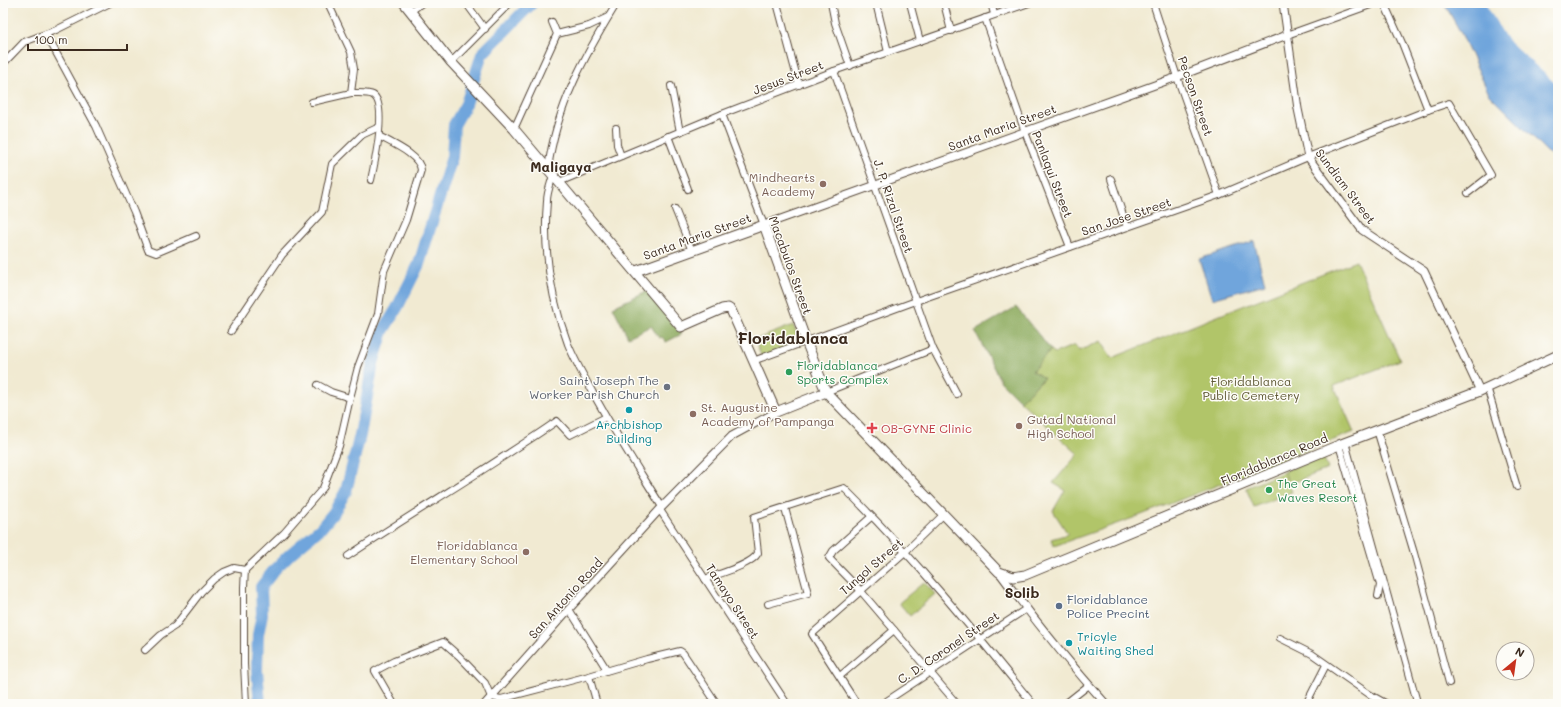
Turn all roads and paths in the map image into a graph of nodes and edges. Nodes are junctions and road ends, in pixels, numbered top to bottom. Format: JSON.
{"nodes":[{"id":1,"x":110,"y":3,"type":"edge"},
{"id":2,"x":328,"y":3,"type":"edge"},
{"id":3,"x":422,"y":3,"type":"edge"},
{"id":4,"x":466,"y":3,"type":"edge"},
{"id":5,"x":510,"y":3,"type":"edge"},
{"id":6,"x":617,"y":3,"type":"edge"},
{"id":7,"x":777,"y":3,"type":"edge"},
{"id":8,"x":831,"y":3,"type":"edge"},
{"id":9,"x":876,"y":3,"type":"edge"},
{"id":10,"x":910,"y":3,"type":"edge"},
{"id":11,"x":944,"y":3,"type":"edge"},
{"id":12,"x":991,"y":3,"type":"edge"},
{"id":13,"x":1028,"y":3,"type":"edge"},
{"id":14,"x":1153,"y":3,"type":"edge"},
{"id":15,"x":1283,"y":3,"type":"edge"},
{"id":16,"x":1376,"y":3,"type":"edge"},
{"id":17,"x":1384,"y":3,"type":"edge"},
{"id":18,"x":409,"y":6,"type":"edge"},
{"id":19,"x":994,"y":14,"type":"junction"},
{"id":20,"x":608,"y":17,"type":"junction"},
{"id":21,"x":985,"y":18,"type":"junction"},
{"id":22,"x":552,"y":22,"type":"dead end"},
{"id":23,"x":485,"y":29,"type":"junction"},
{"id":24,"x":951,"y":30,"type":"junction"},
{"id":25,"x":46,"y":34,"type":"junction"},
{"id":26,"x":557,"y":34,"type":"junction"},
{"id":27,"x":1287,"y":35,"type":"junction"},
{"id":28,"x":920,"y":41,"type":"junction"},
{"id":29,"x":888,"y":52,"type":"junction"},
{"id":30,"x":3,"y":64,"type":"edge"},
{"id":31,"x":454,"y":65,"type":"junction"},
{"id":32,"x":850,"y":66,"type":"junction"},
{"id":33,"x":834,"y":71,"type":"junction"},
{"id":34,"x":1177,"y":77,"type":"junction"},
{"id":35,"x":799,"y":85,"type":"junction"},
{"id":36,"x":671,"y":86,"type":"dead end"},
{"id":37,"x":351,"y":93,"type":"junction"},
{"id":38,"x":312,"y":102,"type":"dead end"},
{"id":39,"x":1428,"y":110,"type":"junction"},
{"id":40,"x":722,"y":114,"type":"junction"},
{"id":41,"x":379,"y":127,"type":"junction"},
{"id":42,"x":616,"y":128,"type":"dead end"},
{"id":43,"x":514,"y":129,"type":"junction"},
{"id":44,"x":680,"y":132,"type":"junction"},
{"id":45,"x":1025,"y":132,"type":"junction"},
{"id":46,"x":379,"y":136,"type":"junction"},
{"id":47,"x":668,"y":136,"type":"junction"},
{"id":48,"x":621,"y":156,"type":"junction"},
{"id":49,"x":1308,"y":157,"type":"junction"},
{"id":50,"x":551,"y":173,"type":"junction"},
{"id":51,"x":1111,"y":179,"type":"dead end"},
{"id":52,"x":371,"y":180,"type":"dead end"},
{"id":53,"x":876,"y":185,"type":"junction"},
{"id":54,"x":688,"y":189,"type":"dead end"},
{"id":55,"x":1468,"y":193,"type":"dead end"},
{"id":56,"x":1219,"y":195,"type":"junction"},
{"id":57,"x":675,"y":209,"type":"dead end"},
{"id":58,"x":764,"y":225,"type":"junction"},
{"id":59,"x":1127,"y":227,"type":"junction"},
{"id":60,"x":196,"y":236,"type":"dead end"},
{"id":61,"x":1070,"y":247,"type":"junction"},
{"id":62,"x":692,"y":251,"type":"junction"},
{"id":63,"x":636,"y":272,"type":"junction"},
{"id":64,"x":916,"y":301,"type":"junction"},
{"id":65,"x":231,"y":331,"type":"dead end"},
{"id":66,"x":806,"y":341,"type":"junction"},
{"id":67,"x":933,"y":349,"type":"junction"},
{"id":68,"x":1558,"y":355,"type":"edge"},
{"id":69,"x":753,"y":361,"type":"junction"},
{"id":70,"x":318,"y":385,"type":"dead end"},
{"id":71,"x":1483,"y":389,"type":"junction"},
{"id":72,"x":826,"y":392,"type":"junction"},
{"id":73,"x":957,"y":394,"type":"dead end"},
{"id":74,"x":350,"y":398,"type":"junction"},
{"id":75,"x":776,"y":412,"type":"junction"},
{"id":76,"x":606,"y":417,"type":"junction"},
{"id":77,"x":1377,"y":430,"type":"junction"},
{"id":78,"x":1342,"y":444,"type":"junction"},
{"id":79,"x":1517,"y":487,"type":"dead end"},
{"id":80,"x":785,"y":508,"type":"junction"},
{"id":81,"x":661,"y":509,"type":"junction"},
{"id":82,"x":944,"y":514,"type":"junction"},
{"id":83,"x":871,"y":517,"type":"junction"},
{"id":84,"x":905,"y":552,"type":"junction"},
{"id":85,"x":348,"y":556,"type":"dead end"},
{"id":86,"x":246,"y":570,"type":"junction"},
{"id":87,"x":998,"y":572,"type":"junction"},
{"id":88,"x":705,"y":579,"type":"junction"},
{"id":89,"x":860,"y":590,"type":"junction"},
{"id":90,"x":1378,"y":596,"type":"dead end"},
{"id":91,"x":768,"y":604,"type":"dead end"},
{"id":92,"x":568,"y":609,"type":"junction"},
{"id":93,"x":1026,"y":609,"type":"junction"},
{"id":94,"x":894,"y":630,"type":"junction"},
{"id":95,"x":1280,"y":638,"type":"dead end"},
{"id":96,"x":980,"y":639,"type":"junction"},
{"id":97,"x":145,"y":650,"type":"dead end"},
{"id":98,"x":1326,"y":665,"type":"junction"},
{"id":99,"x":607,"y":670,"type":"junction"},
{"id":100,"x":930,"y":671,"type":"junction"},
{"id":101,"x":590,"y":676,"type":"junction"},
{"id":102,"x":840,"y":676,"type":"junction"},
{"id":103,"x":1449,"y":683,"type":"dead end"},
{"id":104,"x":1089,"y":685,"type":"junction"},
{"id":105,"x":491,"y":697,"type":"junction"},
{"id":106,"x":1417,"y":702,"type":"dead end"},
{"id":107,"x":716,"y":703,"type":"edge"},
{"id":108,"x":246,"y":704,"type":"edge"},
{"id":109,"x":394,"y":704,"type":"edge"},
{"id":110,"x":485,"y":704,"type":"edge"},
{"id":111,"x":597,"y":704,"type":"edge"},
{"id":112,"x":707,"y":704,"type":"edge"},
{"id":113,"x":787,"y":704,"type":"edge"},
{"id":114,"x":857,"y":704,"type":"edge"},
{"id":115,"x":883,"y":704,"type":"edge"},
{"id":116,"x":957,"y":704,"type":"edge"},
{"id":117,"x":1033,"y":704,"type":"edge"},
{"id":118,"x":1065,"y":704,"type":"edge"},
{"id":119,"x":1106,"y":704,"type":"edge"},
{"id":120,"x":1306,"y":704,"type":"edge"},
{"id":121,"x":1386,"y":704,"type":"edge"}],
"edges":[{"from":1,"to":25,"type":"street"},
{"from":2,"to":37,"type":"street"},
{"from":3,"to":18,"type":"street"},
{"from":4,"to":23,"type":"street"},
{"from":5,"to":23,"type":"street"},
{"from":6,"to":20,"type":"street","name":"Tamayo Street"},
{"from":7,"to":35,"type":"street"},
{"from":8,"to":32,"type":"street"},
{"from":9,"to":29,"type":"street"},
{"from":10,"to":28,"type":"street"},
{"from":11,"to":24,"type":"street"},
{"from":12,"to":19,"type":"street"},
{"from":13,"to":19,"type":"street","name":"Jesus Street"},
{"from":14,"to":34,"type":"street","name":"Pecson Street"},
{"from":15,"to":27,"type":"street","name":"Sundiam Street"},
{"from":16,"to":27,"type":"street","name":"Santa Maria Street"},
{"from":17,"to":39,"type":"street"},
{"from":18,"to":31,"type":"main road"},
{"from":19,"to":21,"type":"street","name":"Jesus Street"},
{"from":20,"to":26,"type":"street"},
{"from":20,"to":50,"type":"street","name":"Tamayo Street"},
{"from":21,"to":24,"type":"street","name":"Jesus Street"},
{"from":21,"to":45,"type":"street","name":"Panlaqui Street"},
{"from":22,"to":26,"type":"street"},
{"from":23,"to":31,"type":"street"},
{"from":24,"to":28,"type":"street","name":"Jesus Street"},
{"from":25,"to":30,"type":"street"},
{"from":25,"to":60,"type":"street"},
{"from":26,"to":43,"type":"street"},
{"from":27,"to":34,"type":"street","name":"Santa Maria Street"},
{"from":27,"to":49,"type":"street","name":"Sundiam Street"},
{"from":28,"to":29,"type":"street","name":"Jesus Street"},
{"from":29,"to":32,"type":"street","name":"Jesus Street"},
{"from":31,"to":43,"type":"main road"},
{"from":32,"to":33,"type":"street","name":"Jesus Street"},
{"from":33,"to":35,"type":"street","name":"Jesus Street"},
{"from":33,"to":53,"type":"street","name":"J. P. Rizal Street"},
{"from":34,"to":45,"type":"street","name":"Santa Maria Street"},
{"from":34,"to":56,"type":"street","name":"Pecson Street"},
{"from":35,"to":40,"type":"street","name":"Jesus Street"},
{"from":36,"to":44,"type":"street"},
{"from":37,"to":38,"type":"street"},
{"from":37,"to":41,"type":"street"},
{"from":39,"to":49,"type":"street","name":"San Jose Street"},
{"from":39,"to":55,"type":"street","name":"San Jose Street"},
{"from":40,"to":44,"type":"street","name":"Jesus Street"},
{"from":40,"to":58,"type":"street","name":"Macabulos Street"},
{"from":41,"to":46,"type":"street"},
{"from":41,"to":65,"type":"street"},
{"from":42,"to":48,"type":"street"},
{"from":43,"to":50,"type":"main road"},
{"from":44,"to":47,"type":"street","name":"Jesus Street"},
{"from":45,"to":53,"type":"street","name":"Santa Maria Street"},
{"from":45,"to":61,"type":"street","name":"Panlaqui Street"},
{"from":46,"to":52,"type":"street"},
{"from":46,"to":74,"type":"street"},
{"from":47,"to":48,"type":"street","name":"Jesus Street"},
{"from":47,"to":54,"type":"street"},
{"from":48,"to":50,"type":"street","name":"Jesus Street"},
{"from":49,"to":56,"type":"street","name":"San Jose Street"},
{"from":49,"to":71,"type":"street","name":"Sundiam Street"},
{"from":50,"to":63,"type":"main road"},
{"from":50,"to":76,"type":"street","name":"Tamayo Street"},
{"from":51,"to":59,"type":"street"},
{"from":53,"to":58,"type":"street","name":"Santa Maria Street"},
{"from":53,"to":64,"type":"street","name":"J. P. Rizal Street"},
{"from":56,"to":59,"type":"street","name":"San Jose Street"},
{"from":57,"to":62,"type":"street"},
{"from":58,"to":62,"type":"main road","name":"Santa Maria Street"},
{"from":58,"to":66,"type":"main road","name":"Macabulos Street"},
{"from":59,"to":61,"type":"street","name":"San Jose Street"},
{"from":61,"to":64,"type":"street","name":"San Jose Street"},
{"from":62,"to":63,"type":"main road","name":"Santa Maria Street"},
{"from":63,"to":69,"type":"main road"},
{"from":64,"to":66,"type":"street","name":"San Jose Street"},
{"from":64,"to":67,"type":"street","name":"J. P. Rizal Street"},
{"from":66,"to":69,"type":"street","name":"San Jose Street"},
{"from":66,"to":72,"type":"main road","name":"Macabulos Street"},
{"from":67,"to":72,"type":"street"},
{"from":67,"to":73,"type":"street","name":"J. P. Rizal Street"},
{"from":68,"to":71,"type":"main road","name":"Floridablanca Road"},
{"from":69,"to":75,"type":"main road"},
{"from":70,"to":74,"type":"street"},
{"from":71,"to":77,"type":"main road","name":"Floridablanca Road"},
{"from":71,"to":79,"type":"street"},
{"from":72,"to":75,"type":"main road"},
{"from":72,"to":82,"type":"main road","name":"Macabulos Street"},
{"from":74,"to":86,"type":"street"},
{"from":75,"to":81,"type":"street","name":"San Antonio Road"},
{"from":76,"to":81,"type":"street","name":"Tamayo Street"},
{"from":76,"to":85,"type":"street"},
{"from":77,"to":78,"type":"main road","name":"Floridablanca Road"},
{"from":77,"to":103,"type":"street"},
{"from":78,"to":87,"type":"main road","name":"Floridablanca Road"},
{"from":78,"to":90,"type":"street"},
{"from":78,"to":106,"type":"street"},
{"from":80,"to":83,"type":"street"},
{"from":80,"to":88,"type":"street"},
{"from":80,"to":91,"type":"street"},
{"from":81,"to":88,"type":"street","name":"Tamayo Street"},
{"from":81,"to":92,"type":"street","name":"San Antonio Road"},
{"from":82,"to":84,"type":"street","name":"Tungol Street"},
{"from":82,"to":87,"type":"main road","name":"Macabulos Street"},
{"from":83,"to":84,"type":"street"},
{"from":83,"to":89,"type":"street"},
{"from":84,"to":89,"type":"street","name":"Tungol Street"},
{"from":84,"to":96,"type":"street"},
{"from":86,"to":97,"type":"street"},
{"from":86,"to":108,"type":"street"},
{"from":87,"to":93,"type":"street"},
{"from":88,"to":113,"type":"street","name":"Tamayo Street"},
{"from":89,"to":94,"type":"street"},
{"from":89,"to":102,"type":"street","name":"Tungol Street"},
{"from":92,"to":99,"type":"street"},
{"from":92,"to":105,"type":"street","name":"San Antonio Road"},
{"from":93,"to":96,"type":"street","name":"C. D. Coronel Street"},
{"from":93,"to":104,"type":"street"},
{"from":94,"to":100,"type":"street"},
{"from":94,"to":102,"type":"street"},
{"from":95,"to":98,"type":"street"},
{"from":96,"to":100,"type":"street","name":"C. D. Coronel Street"},
{"from":96,"to":117,"type":"street"},
{"from":98,"to":120,"type":"street"},
{"from":98,"to":121,"type":"street"},
{"from":99,"to":101,"type":"street"},
{"from":99,"to":107,"type":"street"},
{"from":100,"to":115,"type":"street","name":"C. D. Coronel Street"},
{"from":100,"to":116,"type":"street"},
{"from":101,"to":105,"type":"street"},
{"from":101,"to":111,"type":"street"},
{"from":102,"to":114,"type":"street"},
{"from":104,"to":118,"type":"street"},
{"from":104,"to":119,"type":"street"},
{"from":105,"to":109,"type":"street"},
{"from":105,"to":110,"type":"street","name":"San Antonio Road"},
{"from":107,"to":112,"type":"street"}]}
